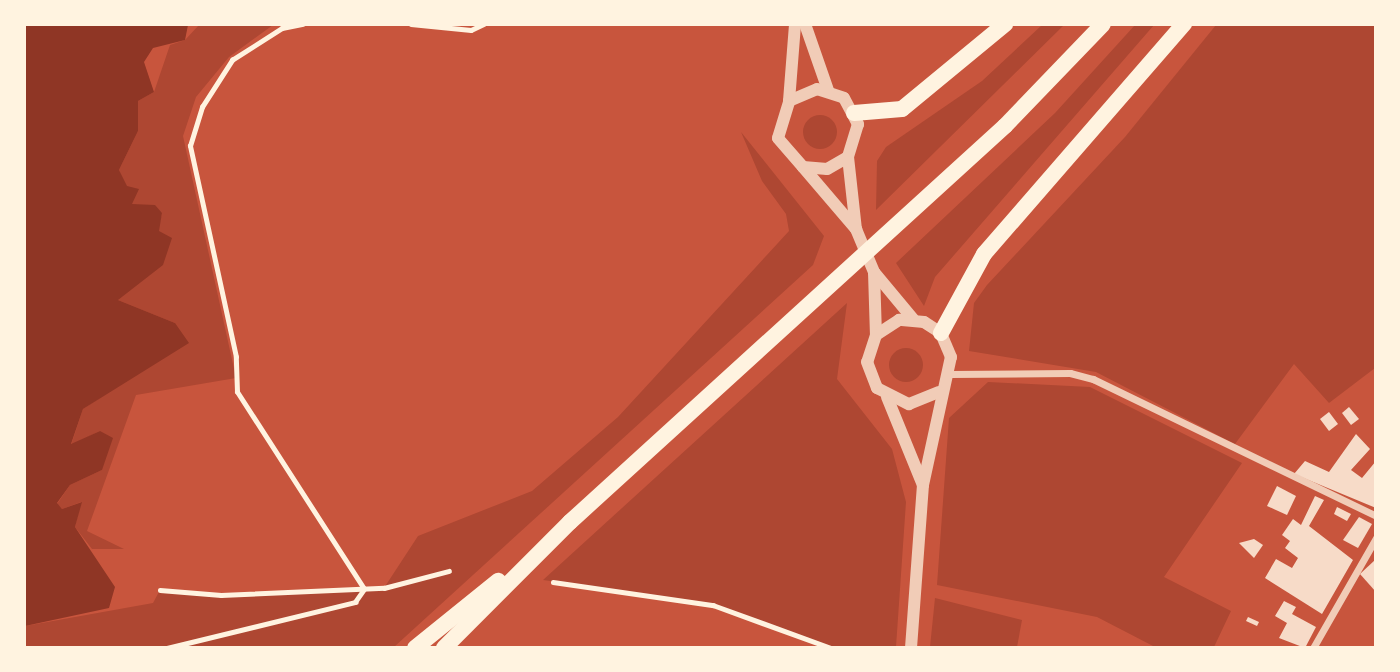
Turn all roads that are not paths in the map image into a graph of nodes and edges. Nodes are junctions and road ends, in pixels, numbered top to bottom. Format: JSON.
{"nodes":[{"id":1,"x":795,"y":24,"type":"edge"},
{"id":2,"x":805,"y":24,"type":"edge"},
{"id":3,"x":1005,"y":24,"type":"edge"},
{"id":4,"x":1103,"y":24,"type":"edge"},
{"id":5,"x":1184,"y":24,"type":"edge"},
{"id":6,"x":828,"y":90,"type":"junction"},
{"id":7,"x":789,"y":101,"type":"junction"},
{"id":8,"x":854,"y":113,"type":"junction"},
{"id":9,"x":848,"y":156,"type":"junction"},
{"id":10,"x":803,"y":167,"type":"junction"},
{"id":11,"x":856,"y":229,"type":"junction"},
{"id":12,"x":874,"y":272,"type":"junction"},
{"id":13,"x":913,"y":319,"type":"junction"},
{"id":14,"x":941,"y":333,"type":"junction"},
{"id":15,"x":876,"y":335,"type":"junction"},
{"id":16,"x":950,"y":374,"type":"junction"},
{"id":17,"x":939,"y":392,"type":"junction"},
{"id":18,"x":887,"y":397,"type":"junction"},
{"id":19,"x":923,"y":485,"type":"junction"},
{"id":20,"x":1376,"y":516,"type":"edge"},
{"id":21,"x":570,"y":522,"type":"junction"},
{"id":22,"x":1376,"y":538,"type":"edge"},
{"id":23,"x":415,"y":648,"type":"edge"},
{"id":24,"x":444,"y":648,"type":"edge"},
{"id":25,"x":911,"y":648,"type":"edge"},
{"id":26,"x":1313,"y":648,"type":"edge"}],
"edges":[{"from":1,"to":7,"type":"street"},
{"from":2,"to":6,"type":"street"},
{"from":3,"to":8,"type":"main road"},
{"from":4,"to":21,"type":"main road"},
{"from":5,"to":14,"type":"main road"},
{"from":6,"to":7,"type":"street"},
{"from":6,"to":8,"type":"street"},
{"from":7,"to":10,"type":"street"},
{"from":8,"to":9,"type":"street"},
{"from":9,"to":10,"type":"street"},
{"from":9,"to":11,"type":"street"},
{"from":10,"to":11,"type":"street"},
{"from":11,"to":12,"type":"street"},
{"from":12,"to":13,"type":"street"},
{"from":12,"to":15,"type":"street"},
{"from":13,"to":14,"type":"street"},
{"from":13,"to":15,"type":"street"},
{"from":14,"to":16,"type":"street"},
{"from":15,"to":18,"type":"street"},
{"from":16,"to":17,"type":"street"},
{"from":16,"to":20,"type":"street"},
{"from":17,"to":18,"type":"street"},
{"from":17,"to":19,"type":"street"},
{"from":18,"to":19,"type":"street"},
{"from":19,"to":25,"type":"street"},
{"from":21,"to":23,"type":"main road"},
{"from":21,"to":24,"type":"main road"},
{"from":22,"to":26,"type":"street"}]}
